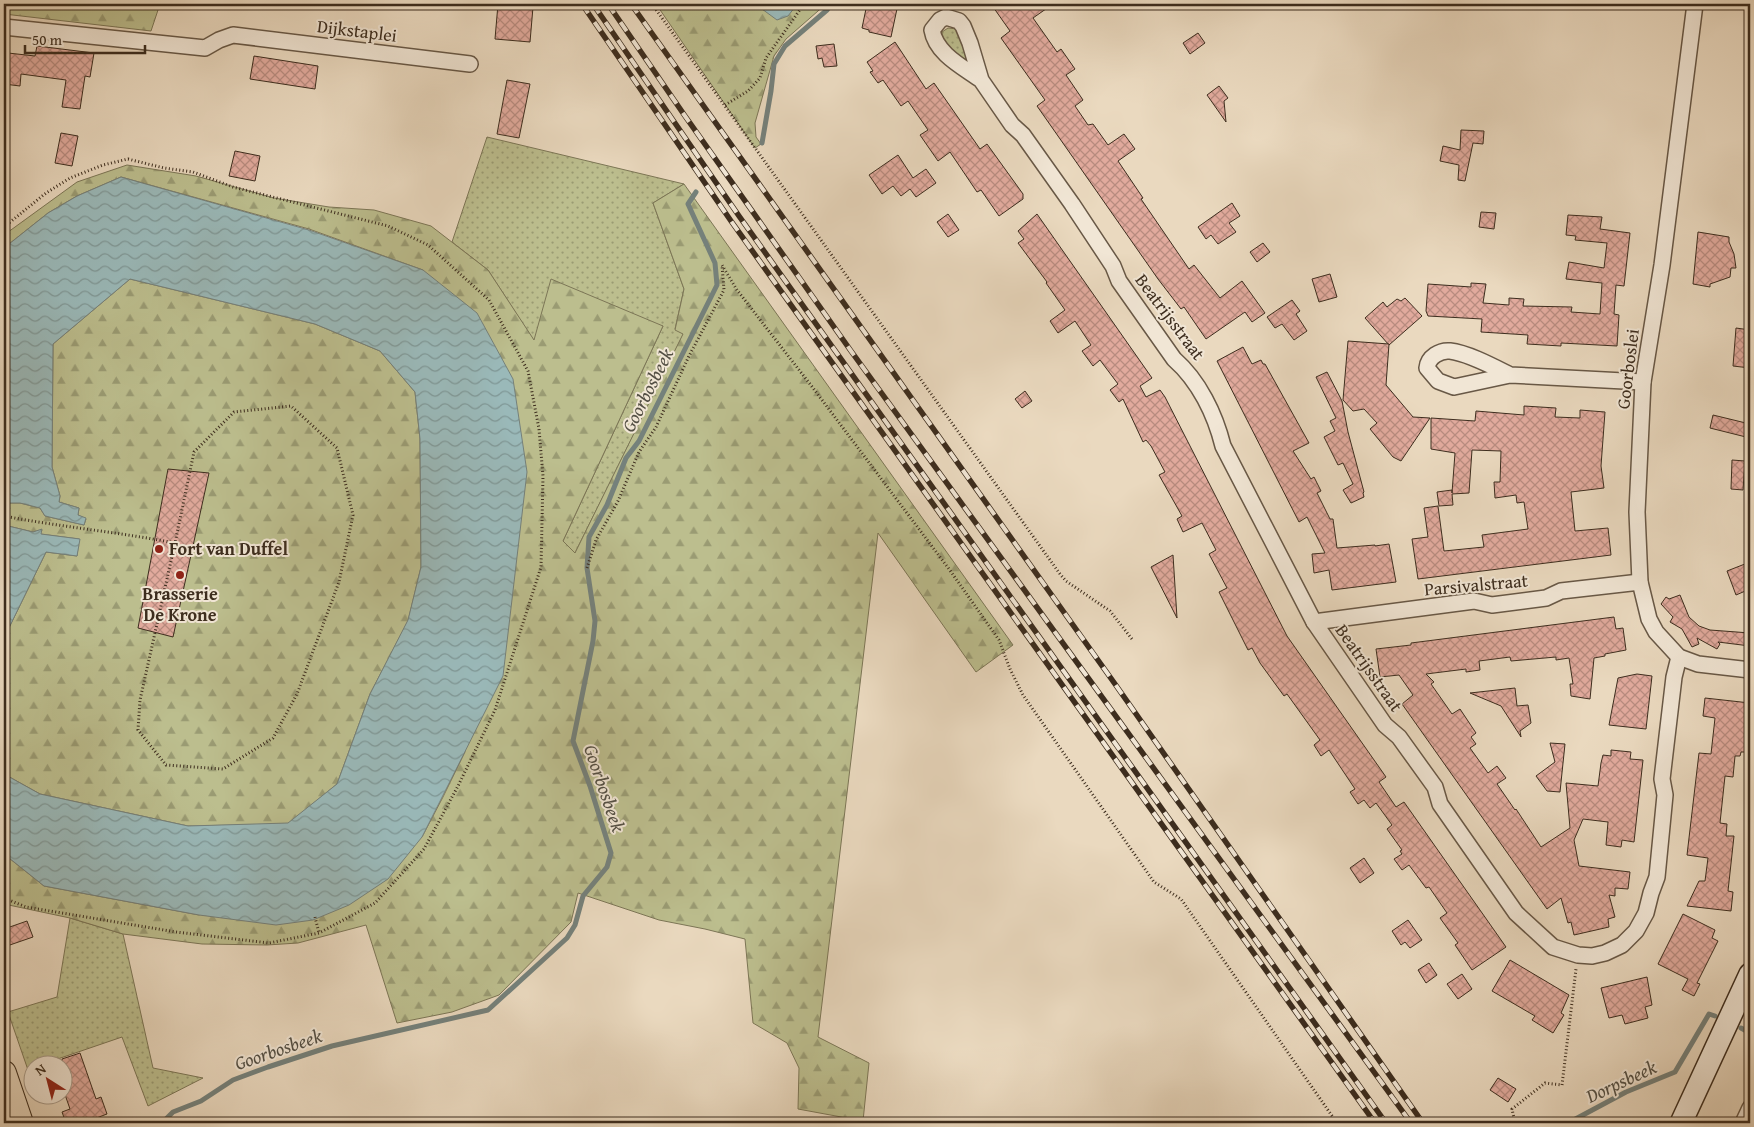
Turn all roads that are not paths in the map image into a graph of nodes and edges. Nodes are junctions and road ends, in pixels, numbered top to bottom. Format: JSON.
{"nodes":[{"id":1,"x":1695,"y":4,"type":"edge"},
{"id":2,"x":4,"y":27,"type":"edge"},
{"id":3,"x":470,"y":64,"type":"dead end"},
{"id":4,"x":981,"y":80,"type":"dead end"},
{"id":5,"x":1510,"y":375,"type":"dead end"},
{"id":6,"x":1643,"y":382,"type":"junction"},
{"id":7,"x":1640,"y":582,"type":"junction"},
{"id":8,"x":1314,"y":622,"type":"junction"},
{"id":9,"x":1679,"y":657,"type":"junction"},
{"id":10,"x":1750,"y":670,"type":"edge"},
{"id":11,"x":1750,"y":974,"type":"edge"},
{"id":12,"x":4,"y":1073,"type":"edge"},
{"id":13,"x":1750,"y":1108,"type":"edge"},
{"id":14,"x":22,"y":1123,"type":"edge"},
{"id":15,"x":1681,"y":1123,"type":"edge"},
{"id":16,"x":1742,"y":1123,"type":"edge"}],
"edges":[{"from":1,"to":6,"type":"street","name":"Goorboslei"},
{"from":2,"to":3,"type":"street","name":"Dijkstaplei"},
{"from":4,"to":8,"type":"street","name":"Beatrijsstraat"},
{"from":5,"to":6,"type":"street"},
{"from":6,"to":7,"type":"street","name":"Goorboslei"},
{"from":7,"to":8,"type":"street","name":"Parsivalstraat"},
{"from":7,"to":9,"type":"street","name":"Goorboslei"},
{"from":8,"to":9,"type":"street","name":"Beatrijsstraat"},
{"from":9,"to":10,"type":"street","name":"Goorboslei"},
{"from":11,"to":15,"type":"street"},
{"from":12,"to":14,"type":"main road"},
{"from":13,"to":16,"type":"street"}]}
